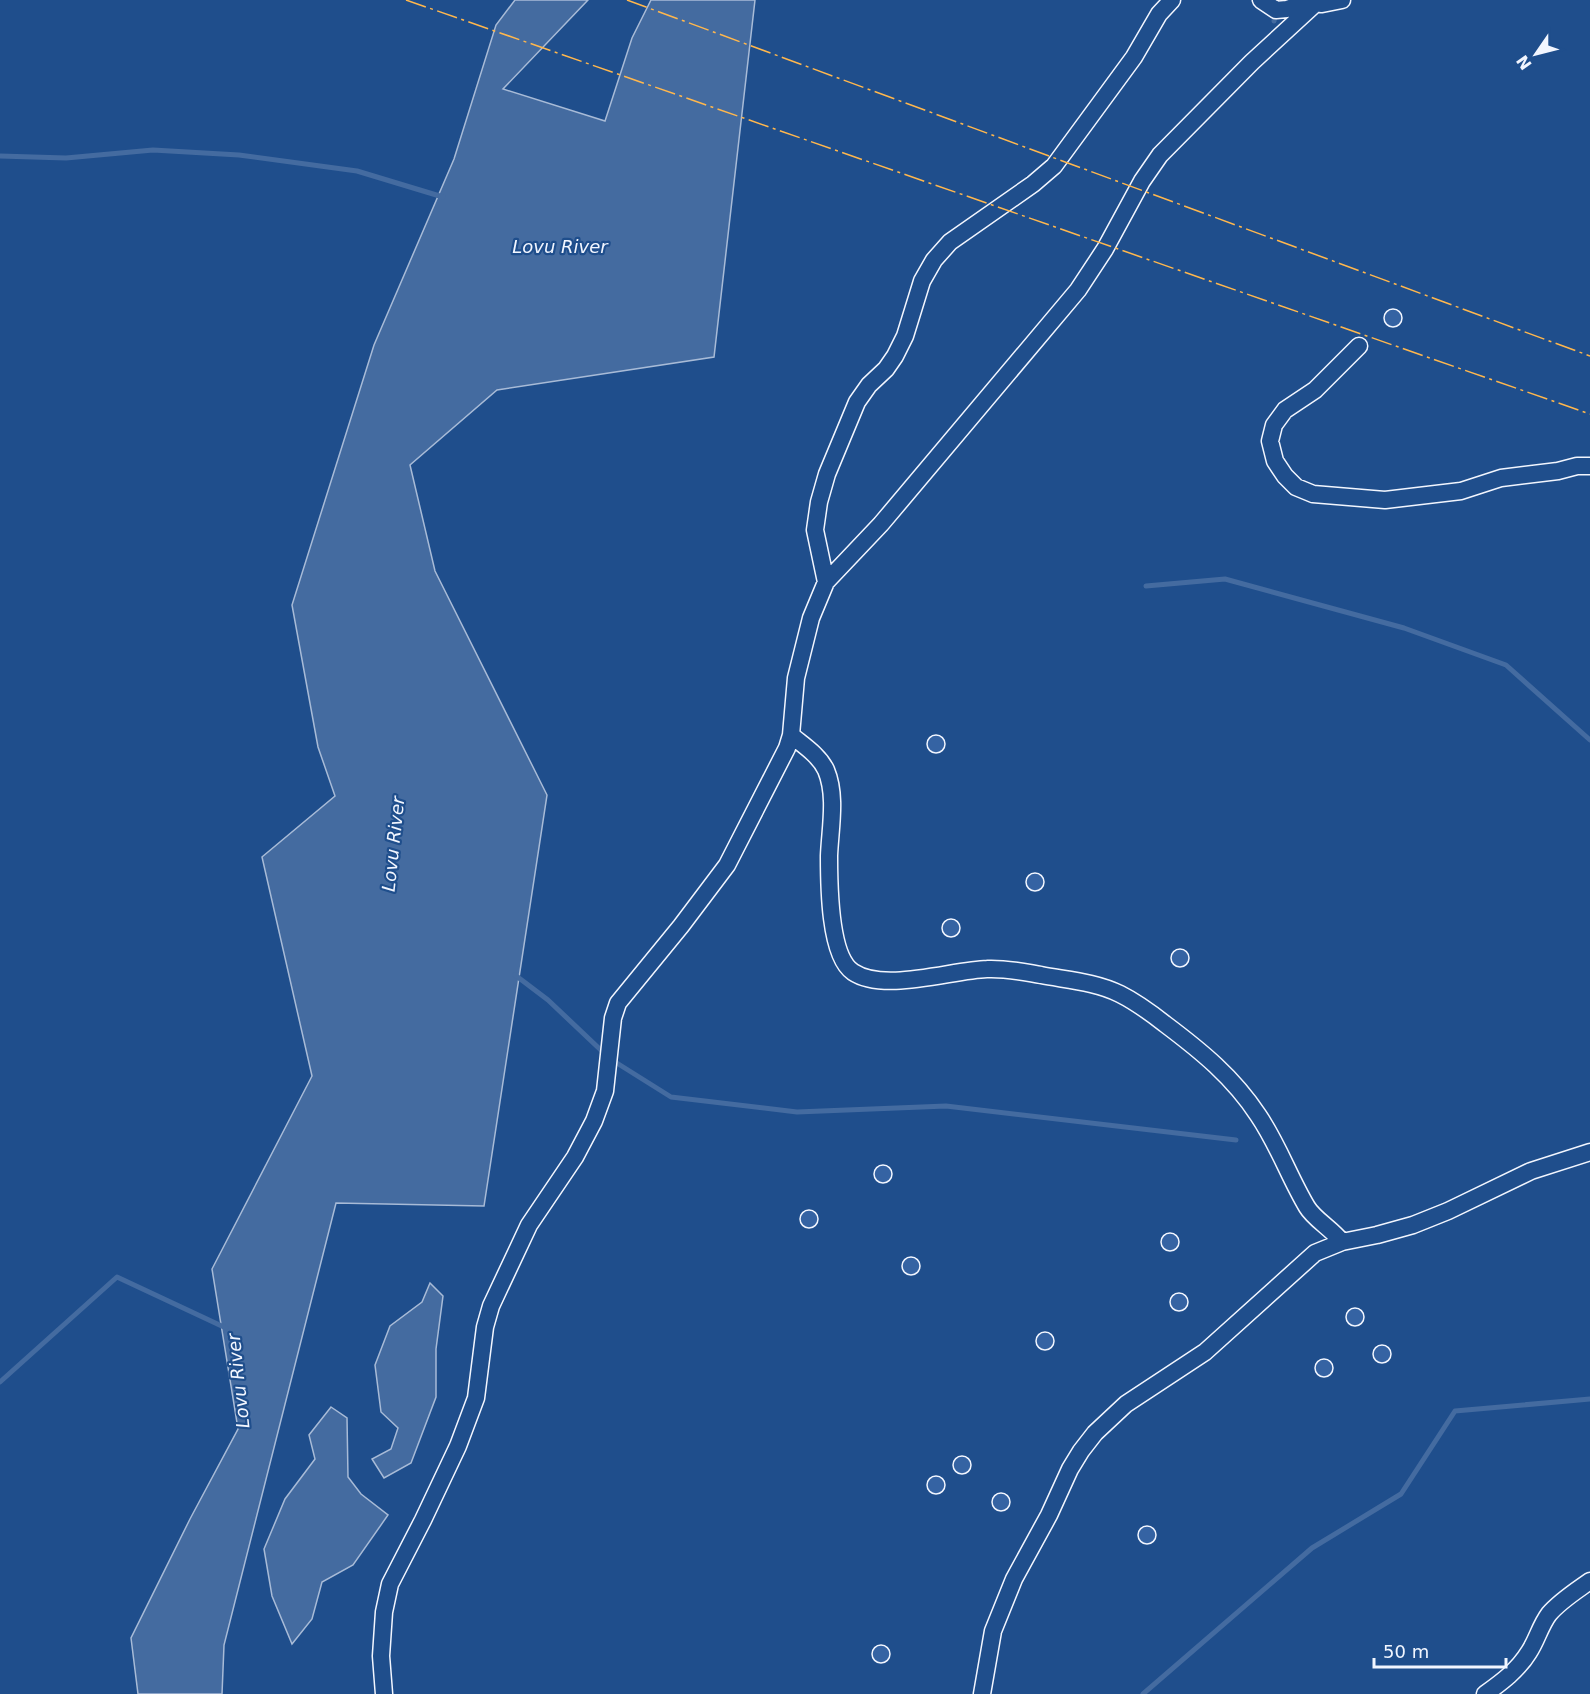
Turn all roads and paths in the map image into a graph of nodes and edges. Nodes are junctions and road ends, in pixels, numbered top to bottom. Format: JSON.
{"nodes":[{"id":1,"x":1172,"y":0,"type":"edge"},
{"id":2,"x":1261,"y":0,"type":"edge"},
{"id":3,"x":1342,"y":0,"type":"edge"},
{"id":4,"x":1316,"y":3,"type":"junction"},
{"id":5,"x":1359,"y":346,"type":"dead end"},
{"id":6,"x":1590,"y":466,"type":"edge"},
{"id":7,"x":826,"y":582,"type":"junction"},
{"id":8,"x":791,"y":735,"type":"junction"},
{"id":9,"x":1590,"y":1152,"type":"edge"},
{"id":10,"x":1342,"y":1242,"type":"junction"},
{"id":11,"x":1590,"y":1581,"type":"edge"},
{"id":12,"x":384,"y":1694,"type":"edge"},
{"id":13,"x":982,"y":1694,"type":"edge"},
{"id":14,"x":1485,"y":1694,"type":"edge"}],
"edges":[{"from":1,"to":7,"type":"street"},
{"from":2,"to":4,"type":"street"},
{"from":3,"to":4,"type":"street"},
{"from":4,"to":7,"type":"street"},
{"from":5,"to":6,"type":"street"},
{"from":7,"to":8,"type":"street"},
{"from":8,"to":10,"type":"street"},
{"from":8,"to":12,"type":"street"},
{"from":9,"to":10,"type":"street"},
{"from":10,"to":13,"type":"street"},
{"from":11,"to":14,"type":"street"}]}
